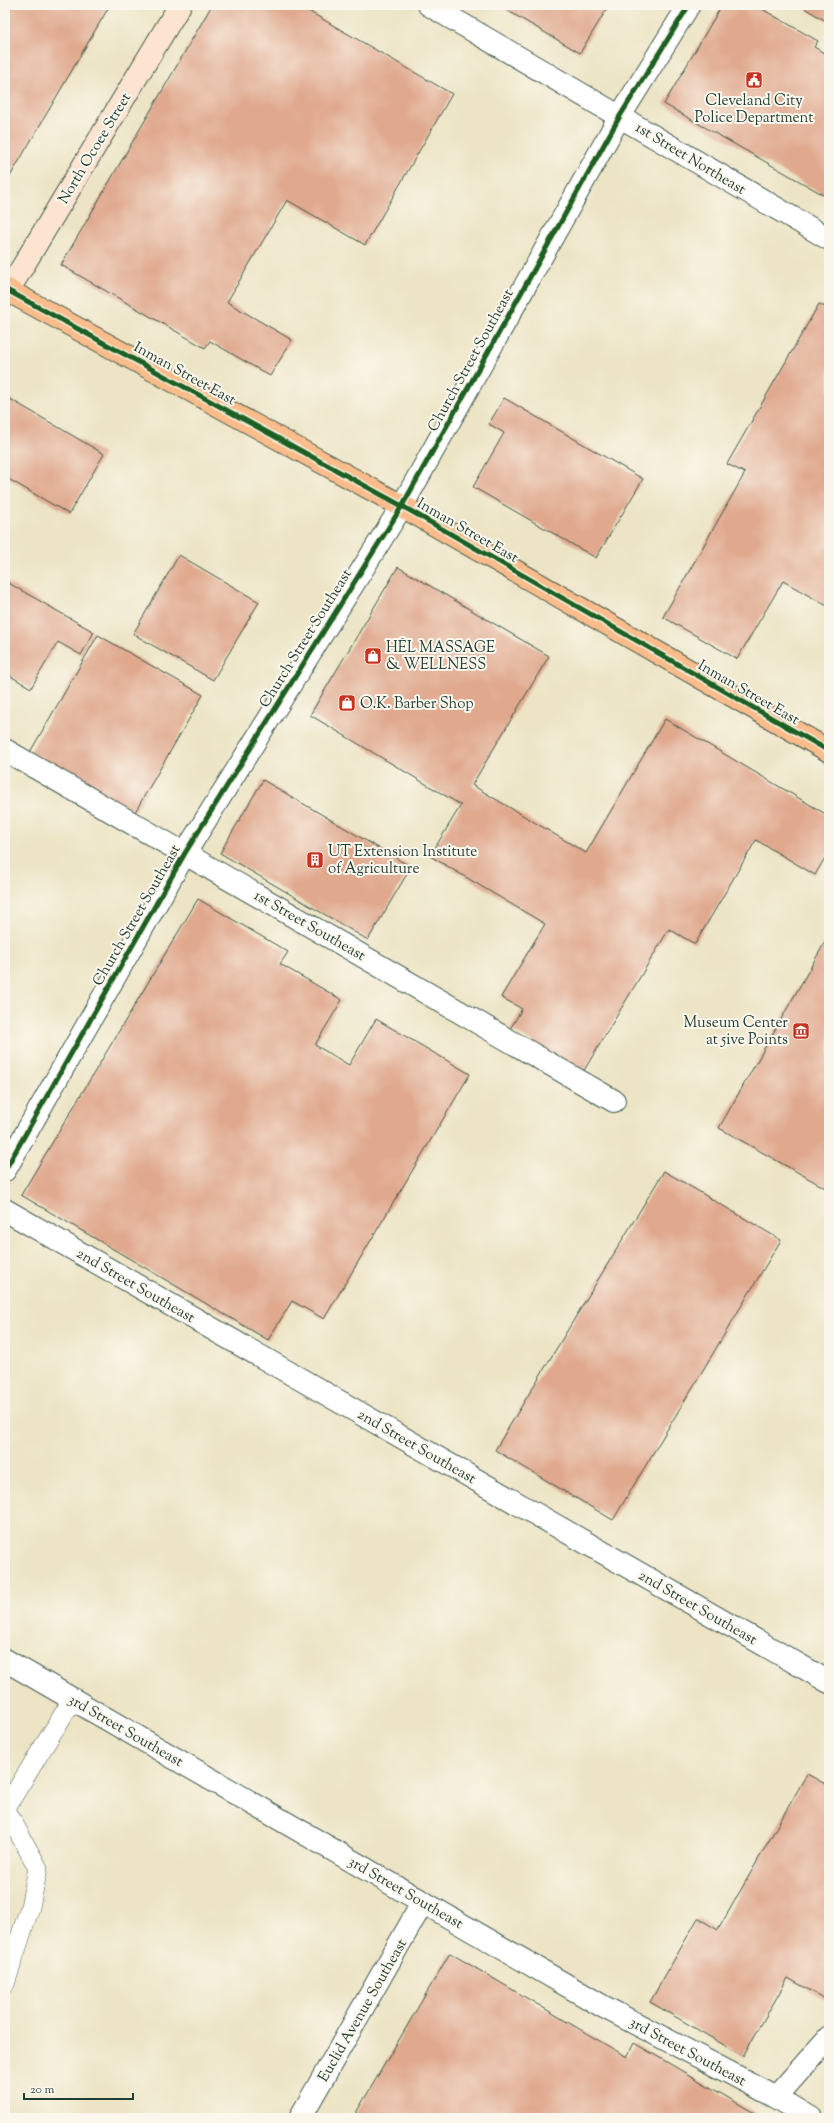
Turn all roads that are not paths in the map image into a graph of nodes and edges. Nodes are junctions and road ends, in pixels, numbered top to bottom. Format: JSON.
{"nodes":[{"id":1,"x":180,"y":5,"type":"edge"},
{"id":2,"x":429,"y":5,"type":"edge"},
{"id":3,"x":689,"y":5,"type":"edge"},
{"id":4,"x":620,"y":116,"type":"junction"},
{"id":5,"x":829,"y":239,"type":"edge"},
{"id":6,"x":6,"y":292,"type":"edge"},
{"id":7,"x":402,"y":506,"type":"junction"},
{"id":8,"x":5,"y":750,"type":"edge"},
{"id":9,"x":829,"y":751,"type":"edge"},
{"id":10,"x":185,"y":853,"type":"junction"},
{"id":11,"x":614,"y":1101,"type":"dead end"},
{"id":12,"x":5,"y":1170,"type":"edge"},
{"id":13,"x":5,"y":1210,"type":"edge"},
{"id":14,"x":5,"y":1660,"type":"edge"},
{"id":15,"x":829,"y":1682,"type":"edge"},
{"id":16,"x":73,"y":1699,"type":"junction"},
{"id":17,"x":5,"y":1808,"type":"edge"},
{"id":18,"x":423,"y":1902,"type":"junction"},
{"id":19,"x":5,"y":1984,"type":"edge"},
{"id":20,"x":829,"y":2037,"type":"edge"},
{"id":21,"x":776,"y":2097,"type":"junction"},
{"id":22,"x":300,"y":2118,"type":"edge"},
{"id":23,"x":811,"y":2118,"type":"edge"}],
"edges":[{"from":1,"to":6,"type":"main road","name":"North Ocoee Street"},
{"from":2,"to":4,"type":"street","name":"1st Street Northeast"},
{"from":3,"to":4,"type":"street","name":"Church Street Southeast"},
{"from":4,"to":5,"type":"street","name":"1st Street Northeast"},
{"from":4,"to":7,"type":"street","name":"Church Street Southeast"},
{"from":6,"to":7,"type":"main road","name":"Inman Street East"},
{"from":7,"to":9,"type":"main road","name":"Inman Street East"},
{"from":7,"to":10,"type":"street","name":"Church Street Southeast"},
{"from":8,"to":10,"type":"street","name":"1st Street Southeast"},
{"from":10,"to":11,"type":"street","name":"1st Street Southeast"},
{"from":10,"to":12,"type":"street","name":"Church Street Southeast"},
{"from":13,"to":15,"type":"street","name":"2nd Street Southeast"},
{"from":14,"to":16,"type":"street","name":"3rd Street Southeast"},
{"from":16,"to":17,"type":"lane"},
{"from":16,"to":18,"type":"street","name":"3rd Street Southeast"},
{"from":17,"to":19,"type":"lane"},
{"from":18,"to":21,"type":"street","name":"3rd Street Southeast"},
{"from":18,"to":22,"type":"street","name":"Euclid Avenue Southeast"},
{"from":20,"to":21,"type":"street"},
{"from":21,"to":23,"type":"street","name":"3rd Street Southeast"}]}
